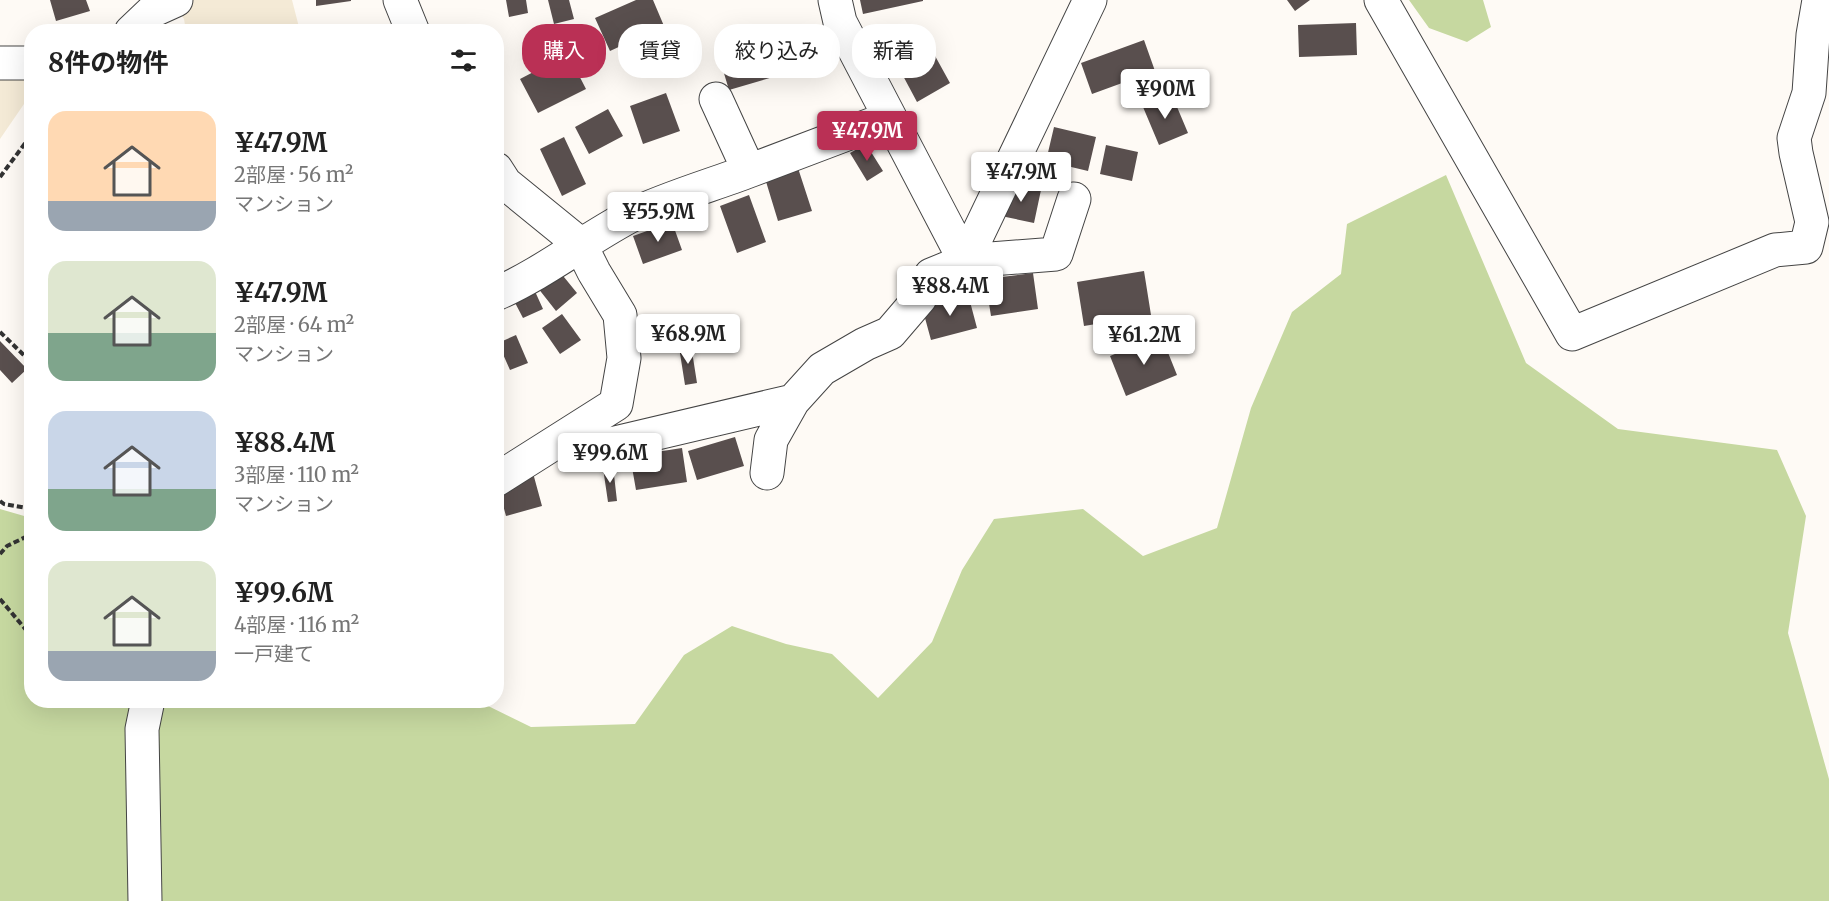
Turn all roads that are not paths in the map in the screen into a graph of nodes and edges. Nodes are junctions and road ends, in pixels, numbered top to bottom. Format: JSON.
{"nodes":[{"id":1,"x":176,"y":0,"type":"edge"},
{"id":2,"x":400,"y":0,"type":"edge"},
{"id":3,"x":835,"y":0,"type":"edge"},
{"id":4,"x":1090,"y":0,"type":"edge"},
{"id":5,"x":1381,"y":0,"type":"edge"},
{"id":6,"x":1819,"y":0,"type":"edge"},
{"id":7,"x":139,"y":24,"type":"edge"},
{"id":8,"x":410,"y":24,"type":"edge"},
{"id":9,"x":0,"y":63,"type":"edge"},
{"id":10,"x":24,"y":63,"type":"edge"},
{"id":11,"x":716,"y":99,"type":"dead end"},
{"id":12,"x":889,"y":118,"type":"junction"},
{"id":13,"x":749,"y":171,"type":"junction"},
{"id":14,"x":504,"y":181,"type":"edge"},
{"id":15,"x":1074,"y":199,"type":"dead end"},
{"id":16,"x":580,"y":244,"type":"junction"},
{"id":17,"x":965,"y":261,"type":"junction"},
{"id":18,"x":504,"y":291,"type":"edge"},
{"id":19,"x":793,"y":401,"type":"junction"},
{"id":20,"x":557,"y":442,"type":"junction"},
{"id":21,"x":767,"y":473,"type":"dead end"},
{"id":22,"x":504,"y":475,"type":"edge"},
{"id":23,"x":146,"y":708,"type":"edge"},
{"id":24,"x":145,"y":901,"type":"edge"}],
"edges":[{"from":1,"to":7,"type":"street"},
{"from":2,"to":8,"type":"street"},
{"from":3,"to":12,"type":"street"},
{"from":4,"to":17,"type":"street"},
{"from":5,"to":6,"type":"street"},
{"from":9,"to":10,"type":"street"},
{"from":11,"to":13,"type":"street"},
{"from":12,"to":13,"type":"street"},
{"from":12,"to":17,"type":"street"},
{"from":13,"to":16,"type":"street"},
{"from":14,"to":16,"type":"street"},
{"from":15,"to":17,"type":"street"},
{"from":16,"to":18,"type":"street"},
{"from":16,"to":20,"type":"street"},
{"from":17,"to":19,"type":"street"},
{"from":19,"to":20,"type":"street"},
{"from":19,"to":21,"type":"street"},
{"from":20,"to":22,"type":"street"},
{"from":23,"to":24,"type":"street"}]}
